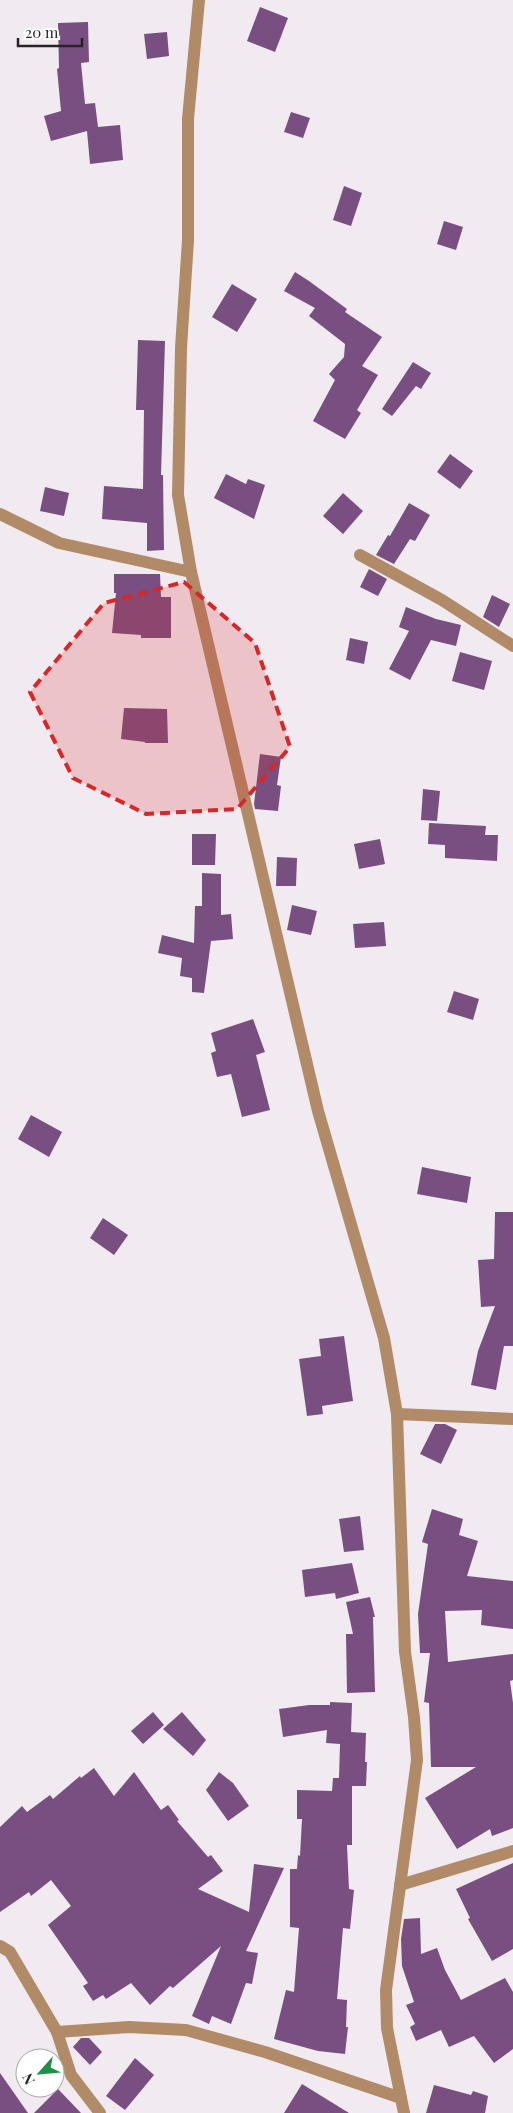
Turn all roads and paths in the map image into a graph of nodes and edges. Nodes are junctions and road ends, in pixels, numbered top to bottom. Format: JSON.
{"nodes":[{"id":1,"x":199,"y":0,"type":"edge"},
{"id":2,"x":0,"y":514,"type":"edge"},
{"id":3,"x":360,"y":555,"type":"dead end"},
{"id":4,"x":191,"y":572,"type":"junction"},
{"id":5,"x":513,"y":646,"type":"edge"},
{"id":6,"x":397,"y":1414,"type":"junction"},
{"id":7,"x":513,"y":1419,"type":"edge"},
{"id":8,"x":513,"y":1851,"type":"edge"},
{"id":9,"x":400,"y":1885,"type":"junction"},
{"id":10,"x":0,"y":1946,"type":"edge"},
{"id":11,"x":57,"y":2032,"type":"junction"},
{"id":12,"x":401,"y":2098,"type":"junction"},
{"id":13,"x":100,"y":2113,"type":"edge"},
{"id":14,"x":404,"y":2113,"type":"edge"}],
"edges":[{"from":1,"to":4,"type":"street"},
{"from":2,"to":4,"type":"street"},
{"from":3,"to":5,"type":"street"},
{"from":4,"to":6,"type":"street"},
{"from":6,"to":7,"type":"street"},
{"from":6,"to":9,"type":"street"},
{"from":8,"to":9,"type":"street"},
{"from":9,"to":12,"type":"street"},
{"from":10,"to":11,"type":"street"},
{"from":11,"to":12,"type":"street"},
{"from":11,"to":13,"type":"street"},
{"from":12,"to":14,"type":"street"}]}
